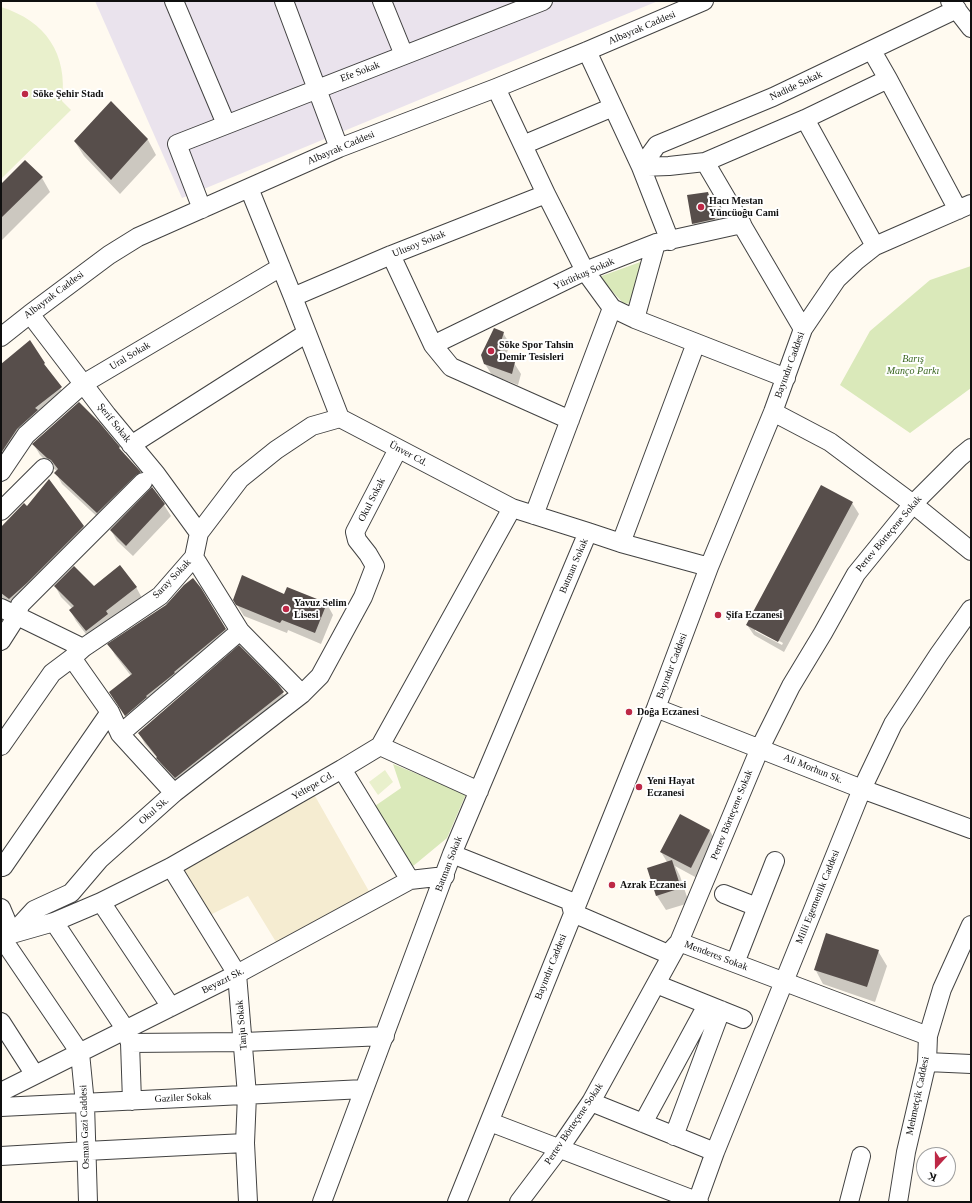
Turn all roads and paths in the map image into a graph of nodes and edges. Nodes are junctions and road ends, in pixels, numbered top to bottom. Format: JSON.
{"nodes":[{"id":1,"x":174,"y":1,"type":"edge"},
{"id":2,"x":284,"y":1,"type":"edge"},
{"id":3,"x":382,"y":1,"type":"edge"},
{"id":4,"x":543,"y":1,"type":"edge"},
{"id":5,"x":695,"y":3,"type":"edge"},
{"id":6,"x":953,"y":5,"type":"edge"},
{"id":7,"x":502,"y":8,"type":"edge"},
{"id":8,"x":971,"y":28,"type":"edge"},
{"id":9,"x":872,"y":50,"type":"junction"},
{"id":10,"x":587,"y":51,"type":"junction"},
{"id":11,"x":404,"y":55,"type":"junction"},
{"id":12,"x":888,"y":79,"type":"junction"},
{"id":13,"x":496,"y":88,"type":"junction"},
{"id":14,"x":317,"y":89,"type":"junction"},
{"id":15,"x":613,"y":107,"type":"junction"},
{"id":16,"x":805,"y":119,"type":"junction"},
{"id":17,"x":226,"y":124,"type":"junction"},
{"id":18,"x":523,"y":145,"type":"junction"},
{"id":19,"x":339,"y":148,"type":"junction"},
{"id":20,"x":705,"y":162,"type":"junction"},
{"id":21,"x":641,"y":167,"type":"junction"},
{"id":22,"x":249,"y":188,"type":"junction"},
{"id":23,"x":546,"y":194,"type":"junction"},
{"id":24,"x":965,"y":207,"type":"edge"},
{"id":25,"x":202,"y":209,"type":"junction"},
{"id":26,"x":742,"y":224,"type":"junction"},
{"id":27,"x":663,"y":242,"type":"junction"},
{"id":28,"x":875,"y":246,"type":"junction"},
{"id":29,"x":392,"y":255,"type":"junction"},
{"id":30,"x":281,"y":267,"type":"junction"},
{"id":31,"x":585,"y":271,"type":"junction"},
{"id":32,"x":293,"y":297,"type":"junction"},
{"id":33,"x":612,"y":308,"type":"junction"},
{"id":34,"x":30,"y":314,"type":"junction"},
{"id":35,"x":635,"y":319,"type":"junction"},
{"id":36,"x":803,"y":329,"type":"junction"},
{"id":37,"x":307,"y":333,"type":"junction"},
{"id":38,"x":1,"y":337,"type":"edge"},
{"id":39,"x":696,"y":343,"type":"junction"},
{"id":40,"x":433,"y":345,"type":"junction"},
{"id":41,"x":786,"y":378,"type":"junction"},
{"id":42,"x":84,"y":384,"type":"junction"},
{"id":43,"x":773,"y":412,"type":"junction"},
{"id":44,"x":340,"y":418,"type":"junction"},
{"id":45,"x":570,"y":420,"type":"junction"},
{"id":46,"x":131,"y":444,"type":"junction"},
{"id":47,"x":971,"y":448,"type":"edge"},
{"id":48,"x":398,"y":449,"type":"junction"},
{"id":49,"x":44,"y":468,"type":"dead end"},
{"id":50,"x":1,"y":472,"type":"edge"},
{"id":51,"x":143,"y":482,"type":"dead end"},
{"id":52,"x":913,"y":504,"type":"junction"},
{"id":53,"x":512,"y":508,"type":"junction"},
{"id":54,"x":1,"y":512,"type":"edge"},
{"id":55,"x":534,"y":515,"type":"junction"},
{"id":56,"x":588,"y":532,"type":"junction"},
{"id":57,"x":199,"y":533,"type":"junction"},
{"id":58,"x":621,"y":543,"type":"junction"},
{"id":59,"x":971,"y":551,"type":"edge"},
{"id":60,"x":194,"y":557,"type":"junction"},
{"id":61,"x":709,"y":567,"type":"junction"},
{"id":62,"x":1,"y":608,"type":"edge"},
{"id":63,"x":971,"y":609,"type":"edge"},
{"id":64,"x":17,"y":616,"type":"junction"},
{"id":65,"x":240,"y":631,"type":"junction"},
{"id":66,"x":1,"y":641,"type":"edge"},
{"id":67,"x":78,"y":653,"type":"junction"},
{"id":68,"x":302,"y":694,"type":"junction"},
{"id":69,"x":656,"y":708,"type":"junction"},
{"id":70,"x":110,"y":712,"type":"junction"},
{"id":71,"x":120,"y":734,"type":"junction"},
{"id":72,"x":1,"y":746,"type":"edge"},
{"id":73,"x":380,"y":746,"type":"junction"},
{"id":74,"x":760,"y":748,"type":"junction"},
{"id":75,"x":342,"y":769,"type":"junction"},
{"id":76,"x":862,"y":789,"type":"junction"},
{"id":77,"x":479,"y":791,"type":"junction"},
{"id":78,"x":174,"y":793,"type":"junction"},
{"id":79,"x":971,"y":829,"type":"edge"},
{"id":80,"x":452,"y":854,"type":"junction"},
{"id":81,"x":775,"y":861,"type":"dead end"},
{"id":82,"x":171,"y":867,"type":"junction"},
{"id":83,"x":2,"y":868,"type":"edge"},
{"id":84,"x":445,"y":876,"type":"junction"},
{"id":85,"x":410,"y":880,"type":"junction"},
{"id":86,"x":724,"y":894,"type":"dead end"},
{"id":87,"x":101,"y":902,"type":"junction"},
{"id":88,"x":757,"y":907,"type":"junction"},
{"id":89,"x":1,"y":908,"type":"edge"},
{"id":90,"x":573,"y":914,"type":"junction"},
{"id":91,"x":54,"y":922,"type":"junction"},
{"id":92,"x":971,"y":925,"type":"edge"},
{"id":93,"x":6,"y":939,"type":"edge"},
{"id":94,"x":679,"y":942,"type":"junction"},
{"id":95,"x":734,"y":963,"type":"junction"},
{"id":96,"x":237,"y":974,"type":"junction"},
{"id":97,"x":784,"y":982,"type":"junction"},
{"id":98,"x":656,"y":984,"type":"junction"},
{"id":99,"x":171,"y":1007,"type":"junction"},
{"id":100,"x":714,"y":1008,"type":"junction"},
{"id":101,"x":743,"y":1019,"type":"dead end"},
{"id":102,"x":1,"y":1022,"type":"edge"},
{"id":103,"x":128,"y":1036,"type":"junction"},
{"id":104,"x":385,"y":1036,"type":"junction"},
{"id":105,"x":928,"y":1036,"type":"junction"},
{"id":106,"x":244,"y":1042,"type":"junction"},
{"id":107,"x":80,"y":1053,"type":"junction"},
{"id":108,"x":927,"y":1062,"type":"junction"},
{"id":109,"x":971,"y":1064,"type":"edge"},
{"id":110,"x":35,"y":1075,"type":"junction"},
{"id":111,"x":364,"y":1089,"type":"junction"},
{"id":112,"x":1,"y":1092,"type":"edge"},
{"id":113,"x":247,"y":1096,"type":"junction"},
{"id":114,"x":132,"y":1101,"type":"junction"},
{"id":115,"x":591,"y":1102,"type":"junction"},
{"id":116,"x":86,"y":1104,"type":"junction"},
{"id":117,"x":1,"y":1107,"type":"edge"},
{"id":118,"x":490,"y":1122,"type":"junction"},
{"id":119,"x":643,"y":1123,"type":"junction"},
{"id":120,"x":674,"y":1136,"type":"junction"},
{"id":121,"x":245,"y":1143,"type":"junction"},
{"id":122,"x":560,"y":1149,"type":"junction"},
{"id":123,"x":86,"y":1151,"type":"junction"},
{"id":124,"x":715,"y":1152,"type":"junction"},
{"id":125,"x":1,"y":1156,"type":"edge"},
{"id":126,"x":861,"y":1156,"type":"dead end"},
{"id":127,"x":88,"y":1202,"type":"edge"},
{"id":128,"x":248,"y":1202,"type":"edge"},
{"id":129,"x":322,"y":1202,"type":"edge"},
{"id":130,"x":457,"y":1202,"type":"edge"},
{"id":131,"x":518,"y":1202,"type":"edge"},
{"id":132,"x":698,"y":1202,"type":"edge"},
{"id":133,"x":849,"y":1202,"type":"edge"},
{"id":134,"x":898,"y":1202,"type":"edge"}],
"edges":[{"from":1,"to":17,"type":"street"},
{"from":2,"to":14,"type":"street"},
{"from":3,"to":11,"type":"street"},
{"from":4,"to":7,"type":"street","name":"Efe Sokak"},
{"from":5,"to":10,"type":"street","name":"Albayrak Caddesi"},
{"from":6,"to":8,"type":"street"},
{"from":6,"to":9,"type":"street","name":"Nadide Sokak"},
{"from":7,"to":11,"type":"street","name":"Efe Sokak"},
{"from":9,"to":12,"type":"street"},
{"from":9,"to":21,"type":"street","name":"Nadide Sokak"},
{"from":10,"to":13,"type":"street","name":"Albayrak Caddesi"},
{"from":10,"to":15,"type":"street"},
{"from":11,"to":14,"type":"street","name":"Efe Sokak"},
{"from":12,"to":16,"type":"street"},
{"from":12,"to":24,"type":"street"},
{"from":13,"to":18,"type":"street"},
{"from":13,"to":19,"type":"street","name":"Albayrak Caddesi"},
{"from":14,"to":17,"type":"street","name":"Efe Sokak"},
{"from":14,"to":19,"type":"street"},
{"from":15,"to":18,"type":"street"},
{"from":15,"to":21,"type":"street"},
{"from":16,"to":20,"type":"street"},
{"from":16,"to":28,"type":"street"},
{"from":17,"to":25,"type":"street","name":"Efe Sokak"},
{"from":18,"to":23,"type":"street"},
{"from":19,"to":22,"type":"street","name":"Albayrak Caddesi"},
{"from":20,"to":21,"type":"street"},
{"from":20,"to":26,"type":"street"},
{"from":21,"to":27,"type":"street"},
{"from":22,"to":25,"type":"street","name":"Albayrak Caddesi"},
{"from":22,"to":30,"type":"street"},
{"from":23,"to":29,"type":"street","name":"Ulusoy Sokak"},
{"from":23,"to":31,"type":"street"},
{"from":24,"to":28,"type":"street","name":"Bayındır Caddesi"},
{"from":25,"to":34,"type":"street","name":"Albayrak Caddesi"},
{"from":26,"to":27,"type":"street","name":"Yürürkuş Sokak"},
{"from":26,"to":36,"type":"street"},
{"from":27,"to":31,"type":"street","name":"Yürürkuş Sokak"},
{"from":27,"to":35,"type":"street"},
{"from":28,"to":36,"type":"street","name":"Bayındır Caddesi"},
{"from":29,"to":32,"type":"street","name":"Ulusoy Sokak"},
{"from":29,"to":40,"type":"street"},
{"from":30,"to":32,"type":"street"},
{"from":30,"to":42,"type":"street","name":"Ural Sokak"},
{"from":31,"to":33,"type":"street"},
{"from":31,"to":40,"type":"street","name":"Yürürkuş Sokak"},
{"from":32,"to":37,"type":"street"},
{"from":33,"to":35,"type":"street"},
{"from":33,"to":45,"type":"street"},
{"from":34,"to":38,"type":"street","name":"Albayrak Caddesi"},
{"from":34,"to":42,"type":"street","name":"Şerif Sokak"},
{"from":35,"to":39,"type":"street"},
{"from":36,"to":41,"type":"street","name":"Bayındır Caddesi"},
{"from":37,"to":44,"type":"street"},
{"from":37,"to":46,"type":"street"},
{"from":39,"to":41,"type":"street"},
{"from":39,"to":58,"type":"street"},
{"from":40,"to":45,"type":"street"},
{"from":41,"to":43,"type":"street","name":"Bayındır Caddesi"},
{"from":42,"to":46,"type":"street","name":"Şerif Sokak"},
{"from":42,"to":50,"type":"street","name":"Ural Sokak"},
{"from":43,"to":52,"type":"street"},
{"from":43,"to":61,"type":"street","name":"Bayındır Caddesi"},
{"from":44,"to":48,"type":"street","name":"Ünver Cd."},
{"from":44,"to":57,"type":"street","name":"Saray Sokak"},
{"from":45,"to":55,"type":"street"},
{"from":46,"to":57,"type":"street","name":"Şerif Sokak"},
{"from":47,"to":52,"type":"street","name":"Pertev Börteçene Sokak"},
{"from":48,"to":53,"type":"street","name":"Ünver Cd."},
{"from":48,"to":68,"type":"street","name":"Okul Sokak"},
{"from":49,"to":54,"type":"street"},
{"from":51,"to":64,"type":"street"},
{"from":52,"to":59,"type":"street"},
{"from":52,"to":74,"type":"street","name":"Pertev Börteçene Sokak"},
{"from":53,"to":55,"type":"street","name":"Ünver Cd."},
{"from":53,"to":73,"type":"street","name":"Yeltepe Cd."},
{"from":55,"to":56,"type":"street","name":"Ünver Cd."},
{"from":56,"to":58,"type":"street","name":"Ünver Cd."},
{"from":56,"to":77,"type":"street","name":"Batman Sokak"},
{"from":57,"to":60,"type":"street","name":"Saray Sokak"},
{"from":58,"to":61,"type":"street","name":"Ünver Cd."},
{"from":60,"to":65,"type":"street"},
{"from":60,"to":67,"type":"street","name":"Saray Sokak"},
{"from":61,"to":69,"type":"street","name":"Bayındır Caddesi"},
{"from":62,"to":64,"type":"street"},
{"from":63,"to":76,"type":"street","name":"Milli Egemenlik Caddesi"},
{"from":64,"to":66,"type":"street"},
{"from":64,"to":67,"type":"street"},
{"from":65,"to":68,"type":"street"},
{"from":65,"to":71,"type":"street"},
{"from":67,"to":70,"type":"street"},
{"from":67,"to":72,"type":"street","name":"Saray Sokak"},
{"from":68,"to":78,"type":"street","name":"Okul Sk."},
{"from":69,"to":74,"type":"street","name":"Ali Morhun Sk."},
{"from":69,"to":90,"type":"street","name":"Bayındır Caddesi"},
{"from":70,"to":71,"type":"street"},
{"from":70,"to":83,"type":"street"},
{"from":71,"to":78,"type":"street"},
{"from":73,"to":75,"type":"street","name":"Yeltepe Cd."},
{"from":73,"to":77,"type":"street"},
{"from":74,"to":76,"type":"street","name":"Ali Morhun Sk."},
{"from":74,"to":94,"type":"street","name":"Pertev Börteçene Sokak"},
{"from":75,"to":82,"type":"street","name":"Yeltepe Cd."},
{"from":75,"to":85,"type":"street"},
{"from":76,"to":79,"type":"street","name":"Ali Morhun Sk."},
{"from":76,"to":97,"type":"street","name":"Milli Egemenlik Caddesi"},
{"from":77,"to":80,"type":"street","name":"Batman Sokak"},
{"from":78,"to":93,"type":"street","name":"Okul Sk."},
{"from":80,"to":84,"type":"street","name":"Batman Sokak"},
{"from":80,"to":90,"type":"street"},
{"from":81,"to":88,"type":"street"},
{"from":82,"to":87,"type":"street","name":"Yeltepe Cd."},
{"from":82,"to":96,"type":"street","name":"Tanju Sokak"},
{"from":84,"to":85,"type":"street","name":"Beyazıt Sk."},
{"from":84,"to":104,"type":"street","name":"Batman Sokak"},
{"from":85,"to":96,"type":"street","name":"Beyazıt Sk."},
{"from":86,"to":88,"type":"street"},
{"from":87,"to":91,"type":"street","name":"Yeltepe Cd."},
{"from":87,"to":99,"type":"street"},
{"from":88,"to":95,"type":"street"},
{"from":89,"to":93,"type":"street"},
{"from":90,"to":94,"type":"street","name":"Menderes Sokak"},
{"from":90,"to":118,"type":"street","name":"Bayındır Caddesi"},
{"from":91,"to":93,"type":"street","name":"Yeltepe Cd."},
{"from":91,"to":103,"type":"street"},
{"from":92,"to":105,"type":"street","name":"Mehmetçik Caddesi"},
{"from":93,"to":107,"type":"street"},
{"from":94,"to":95,"type":"street","name":"Menderes Sokak"},
{"from":94,"to":98,"type":"street","name":"Pertev Börteçene Sokak"},
{"from":95,"to":97,"type":"street","name":"Menderes Sokak"},
{"from":96,"to":99,"type":"street","name":"Beyazıt Sk."},
{"from":96,"to":106,"type":"street","name":"Tanju Sokak"},
{"from":97,"to":105,"type":"street","name":"Menderes Sokak"},
{"from":97,"to":124,"type":"street","name":"Milli Egemenlik Caddesi"},
{"from":98,"to":100,"type":"street"},
{"from":98,"to":115,"type":"street","name":"Pertev Börteçene Sokak"},
{"from":99,"to":103,"type":"street","name":"Beyazıt Sk."},
{"from":100,"to":101,"type":"street"},
{"from":100,"to":119,"type":"street"},
{"from":100,"to":120,"type":"street"},
{"from":102,"to":110,"type":"street"},
{"from":103,"to":106,"type":"street"},
{"from":103,"to":107,"type":"street","name":"Beyazıt Sk."},
{"from":103,"to":114,"type":"street"},
{"from":104,"to":106,"type":"street"},
{"from":104,"to":111,"type":"street","name":"Batman Sokak"},
{"from":105,"to":108,"type":"street","name":"Mehmetçik Caddesi"},
{"from":106,"to":113,"type":"street","name":"Tanju Sokak"},
{"from":107,"to":110,"type":"street","name":"Beyazıt Sk."},
{"from":107,"to":116,"type":"street","name":"Osman Gazi Caddesi"},
{"from":108,"to":109,"type":"street"},
{"from":108,"to":134,"type":"street","name":"Mehmetçik Caddesi"},
{"from":110,"to":112,"type":"street","name":"Beyazıt Sk."},
{"from":111,"to":113,"type":"street","name":"Gaziler Sokak"},
{"from":111,"to":129,"type":"street","name":"Batman Sokak"},
{"from":113,"to":114,"type":"street","name":"Gaziler Sokak"},
{"from":113,"to":121,"type":"street","name":"Tanju Sokak"},
{"from":114,"to":116,"type":"street","name":"Gaziler Sokak"},
{"from":115,"to":119,"type":"street"},
{"from":115,"to":122,"type":"street","name":"Pertev Börteçene Sokak"},
{"from":116,"to":117,"type":"street","name":"Gaziler Sokak"},
{"from":116,"to":123,"type":"street","name":"Osman Gazi Caddesi"},
{"from":118,"to":122,"type":"street"},
{"from":118,"to":130,"type":"street","name":"Bayındır Caddesi"},
{"from":119,"to":120,"type":"street"},
{"from":120,"to":124,"type":"street"},
{"from":121,"to":123,"type":"street"},
{"from":121,"to":128,"type":"street","name":"Tanju Sokak"},
{"from":122,"to":131,"type":"street","name":"Pertev Börteçene Sokak"},
{"from":122,"to":132,"type":"street"},
{"from":123,"to":125,"type":"street"},
{"from":123,"to":127,"type":"street","name":"Osman Gazi Caddesi"},
{"from":124,"to":132,"type":"street","name":"Milli Egemenlik Caddesi"},
{"from":126,"to":133,"type":"street"}]}
